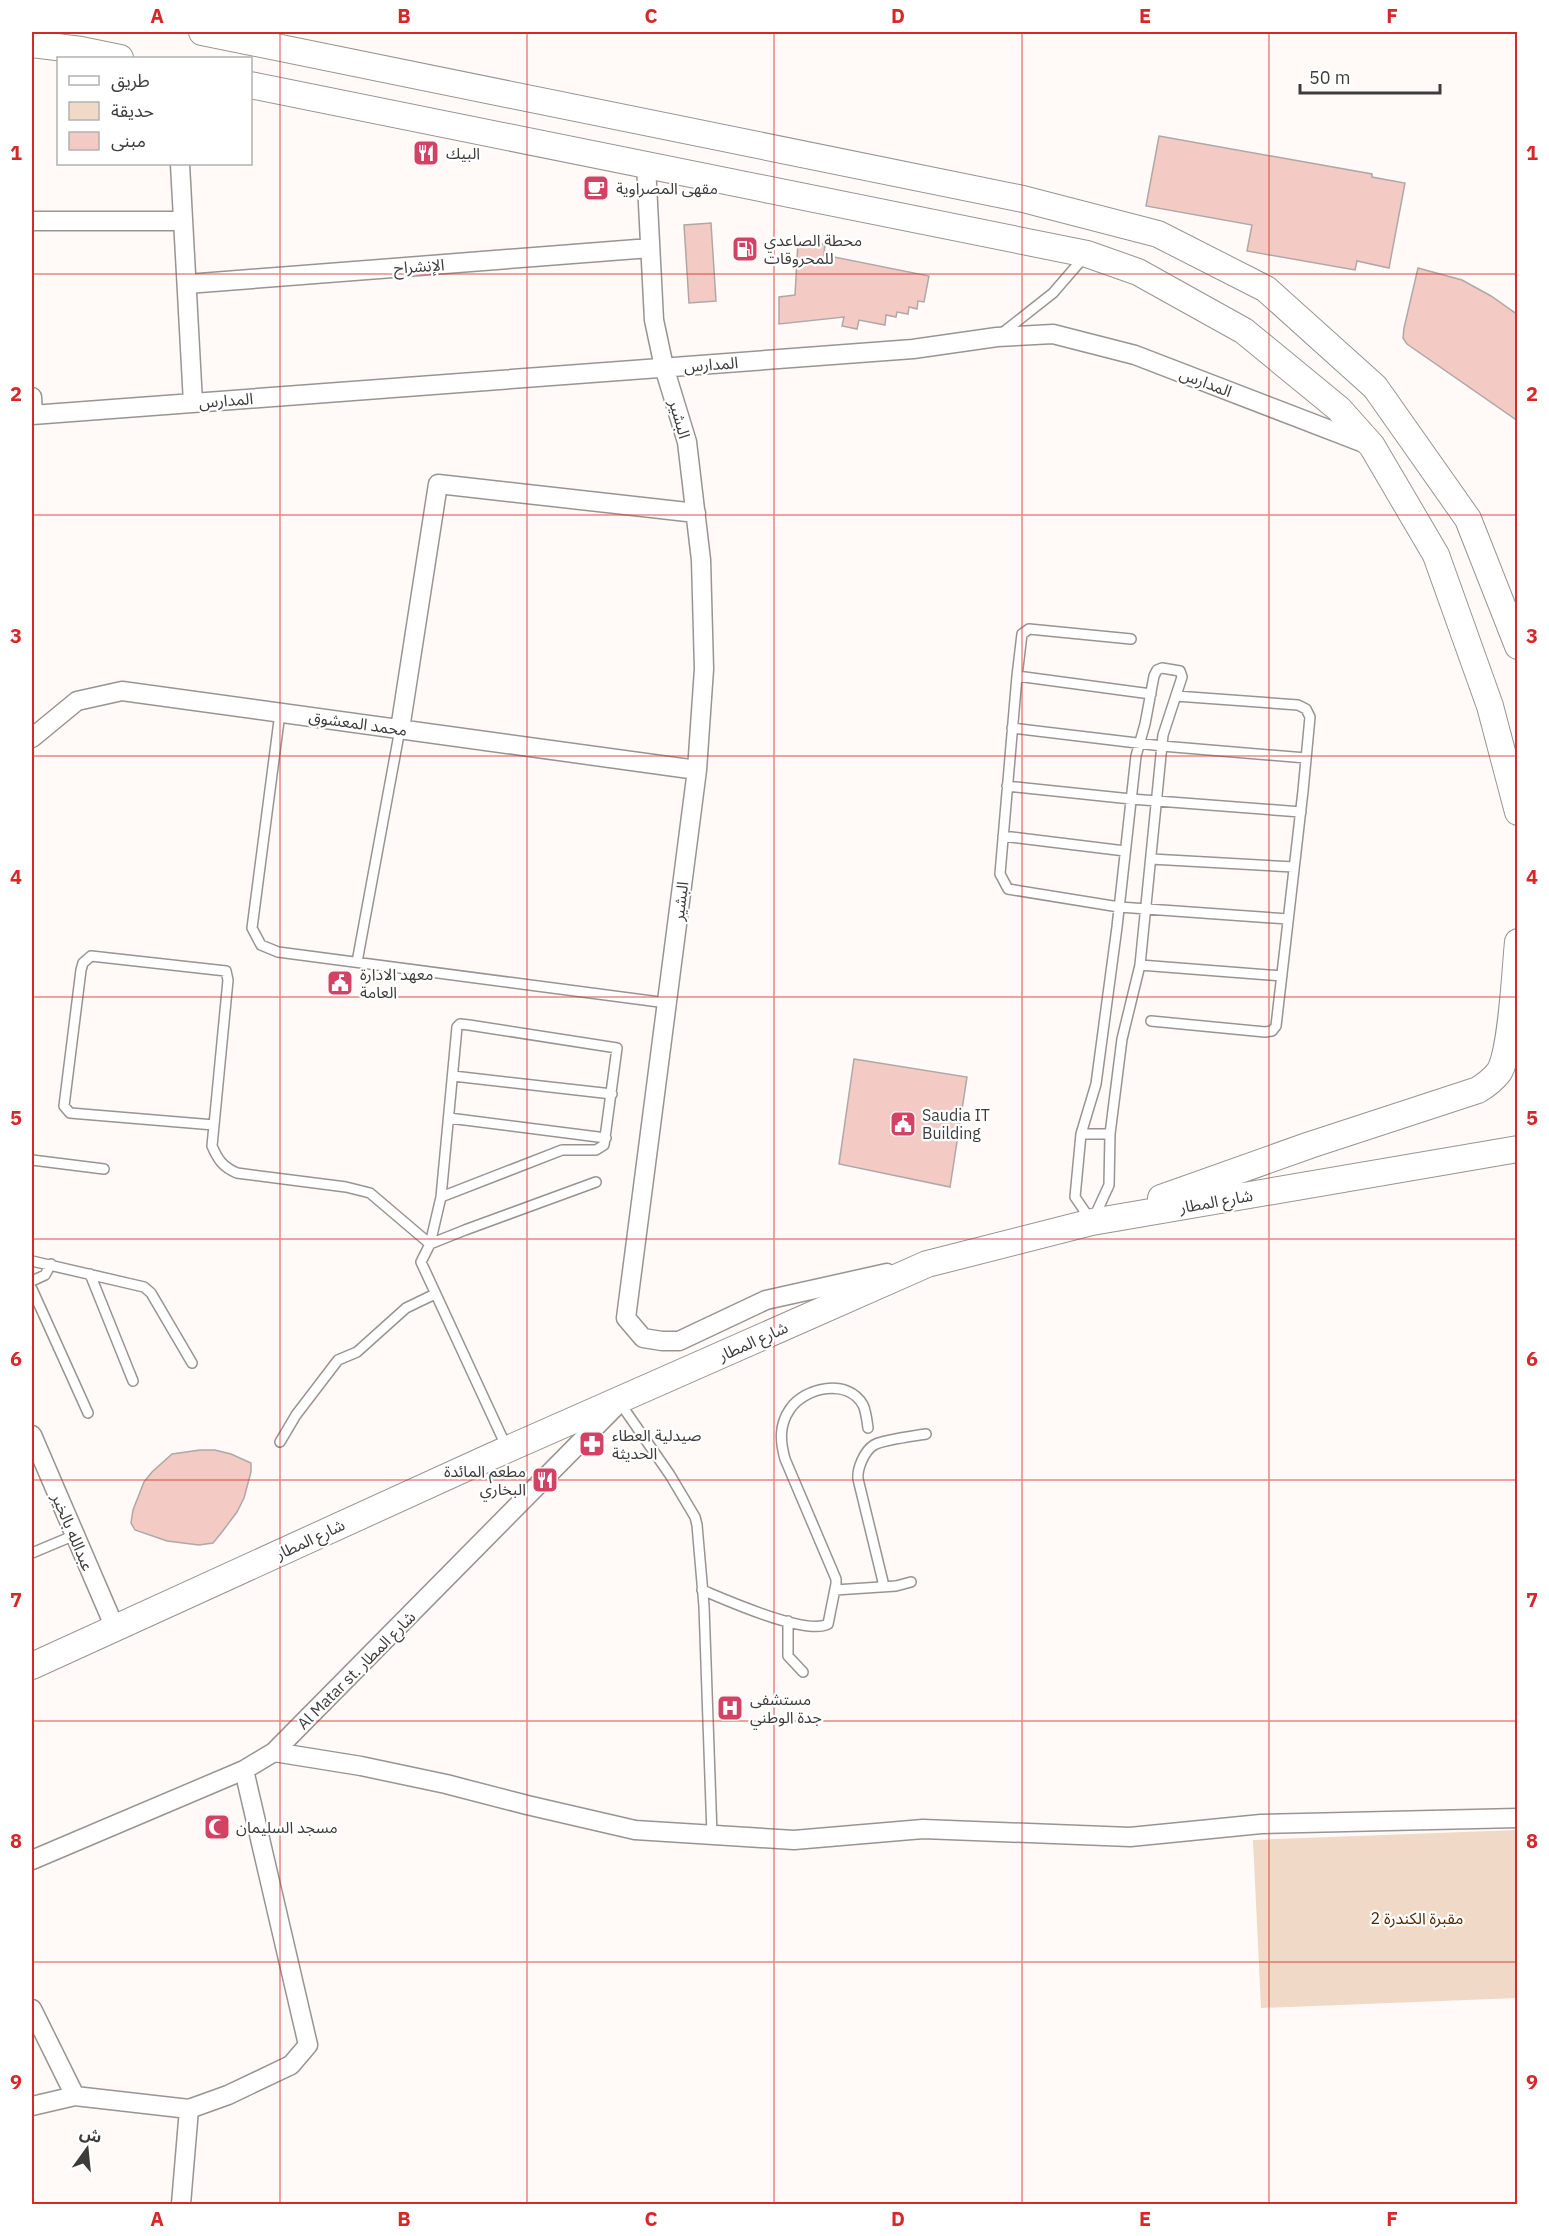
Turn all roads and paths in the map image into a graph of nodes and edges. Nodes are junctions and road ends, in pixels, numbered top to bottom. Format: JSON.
{"nodes":[{"id":1,"x":202,"y":32,"type":"edge"},
{"id":2,"x":32,"y":44,"type":"edge"},
{"id":3,"x":114,"y":57,"type":"edge"},
{"id":4,"x":252,"y":85,"type":"edge"},
{"id":5,"x":180,"y":165,"type":"edge"},
{"id":6,"x":646,"y":165,"type":"junction"},
{"id":7,"x":32,"y":221,"type":"edge"},
{"id":8,"x":183,"y":221,"type":"junction"},
{"id":9,"x":650,"y":248,"type":"junction"},
{"id":10,"x":1087,"y":254,"type":"junction"},
{"id":11,"x":187,"y":284,"type":"junction"},
{"id":12,"x":997,"y":337,"type":"junction"},
{"id":13,"x":664,"y":368,"type":"junction"},
{"id":14,"x":32,"y":396,"type":"edge"},
{"id":15,"x":194,"y":403,"type":"junction"},
{"id":16,"x":32,"y":415,"type":"edge"},
{"id":17,"x":1372,"y":446,"type":"junction"},
{"id":18,"x":696,"y":513,"type":"junction"},
{"id":19,"x":1131,"y":639,"type":"dead end"},
{"id":20,"x":1518,"y":646,"type":"edge"},
{"id":21,"x":1017,"y":676,"type":"junction"},
{"id":22,"x":1151,"y":694,"type":"junction"},
{"id":23,"x":1176,"y":696,"type":"junction"},
{"id":24,"x":280,"y":713,"type":"junction"},
{"id":25,"x":1012,"y":728,"type":"junction"},
{"id":26,"x":400,"y":729,"type":"junction"},
{"id":27,"x":32,"y":738,"type":"edge"},
{"id":28,"x":1139,"y":744,"type":"junction"},
{"id":29,"x":1162,"y":746,"type":"junction"},
{"id":30,"x":1306,"y":758,"type":"junction"},
{"id":31,"x":698,"y":770,"type":"junction"},
{"id":32,"x":1007,"y":786,"type":"junction"},
{"id":33,"x":1131,"y":799,"type":"junction"},
{"id":34,"x":1157,"y":801,"type":"junction"},
{"id":35,"x":1301,"y":812,"type":"junction"},
{"id":36,"x":1518,"y":812,"type":"edge"},
{"id":37,"x":1003,"y":836,"type":"junction"},
{"id":38,"x":1125,"y":851,"type":"junction"},
{"id":39,"x":1151,"y":859,"type":"junction"},
{"id":40,"x":1294,"y":867,"type":"junction"},
{"id":41,"x":1119,"y":907,"type":"junction"},
{"id":42,"x":1145,"y":908,"type":"junction"},
{"id":43,"x":1288,"y":919,"type":"junction"},
{"id":44,"x":1518,"y":942,"type":"edge"},
{"id":45,"x":357,"y":962,"type":"junction"},
{"id":46,"x":1140,"y":965,"type":"junction"},
{"id":47,"x":1282,"y":976,"type":"junction"},
{"id":48,"x":667,"y":1003,"type":"junction"},
{"id":49,"x":1151,"y":1021,"type":"dead end"},
{"id":50,"x":1102,"y":1038,"type":"junction"},
{"id":51,"x":1122,"y":1039,"type":"junction"},
{"id":52,"x":453,"y":1076,"type":"junction"},
{"id":53,"x":612,"y":1094,"type":"junction"},
{"id":54,"x":449,"y":1118,"type":"junction"},
{"id":55,"x":214,"y":1125,"type":"junction"},
{"id":56,"x":1081,"y":1134,"type":"junction"},
{"id":57,"x":1110,"y":1134,"type":"junction"},
{"id":58,"x":606,"y":1138,"type":"junction"},
{"id":59,"x":1518,"y":1149,"type":"edge"},
{"id":60,"x":32,"y":1160,"type":"edge"},
{"id":61,"x":104,"y":1169,"type":"dead end"},
{"id":62,"x":596,"y":1182,"type":"dead end"},
{"id":63,"x":441,"y":1197,"type":"junction"},
{"id":64,"x":1092,"y":1222,"type":"junction"},
{"id":65,"x":430,"y":1244,"type":"junction"},
{"id":66,"x":32,"y":1261,"type":"edge"},
{"id":67,"x":51,"y":1264,"type":"junction"},
{"id":68,"x":927,"y":1264,"type":"junction"},
{"id":69,"x":90,"y":1274,"type":"junction"},
{"id":70,"x":32,"y":1281,"type":"edge"},
{"id":71,"x":32,"y":1289,"type":"edge"},
{"id":72,"x":435,"y":1294,"type":"junction"},
{"id":73,"x":192,"y":1363,"type":"dead end"},
{"id":74,"x":133,"y":1381,"type":"dead end"},
{"id":75,"x":622,"y":1401,"type":"junction"},
{"id":76,"x":88,"y":1413,"type":"dead end"},
{"id":77,"x":868,"y":1428,"type":"dead end"},
{"id":78,"x":926,"y":1434,"type":"dead end"},
{"id":79,"x":32,"y":1435,"type":"edge"},
{"id":80,"x":280,"y":1442,"type":"dead end"},
{"id":81,"x":508,"y":1450,"type":"junction"},
{"id":82,"x":75,"y":1535,"type":"junction"},
{"id":83,"x":32,"y":1554,"type":"edge"},
{"id":84,"x":911,"y":1582,"type":"dead end"},
{"id":85,"x":884,"y":1586,"type":"junction"},
{"id":86,"x":702,"y":1590,"type":"junction"},
{"id":87,"x":835,"y":1590,"type":"junction"},
{"id":88,"x":788,"y":1621,"type":"junction"},
{"id":89,"x":115,"y":1628,"type":"junction"},
{"id":90,"x":32,"y":1666,"type":"edge"},
{"id":91,"x":803,"y":1672,"type":"dead end"},
{"id":92,"x":274,"y":1752,"type":"junction"},
{"id":93,"x":244,"y":1770,"type":"junction"},
{"id":94,"x":1518,"y":1818,"type":"edge"},
{"id":95,"x":712,"y":1835,"type":"junction"},
{"id":96,"x":32,"y":1860,"type":"edge"},
{"id":97,"x":32,"y":2009,"type":"edge"},
{"id":98,"x":75,"y":2096,"type":"junction"},
{"id":99,"x":32,"y":2106,"type":"edge"},
{"id":100,"x":189,"y":2109,"type":"junction"},
{"id":101,"x":181,"y":2205,"type":"edge"}],
"edges":[{"from":1,"to":20,"type":"main road"},
{"from":2,"to":3,"type":"main road"},
{"from":4,"to":6,"type":"main road"},
{"from":5,"to":8,"type":"street"},
{"from":6,"to":9,"type":"street","name":"البشير"},
{"from":6,"to":10,"type":"main road"},
{"from":7,"to":8,"type":"street"},
{"from":8,"to":11,"type":"street"},
{"from":9,"to":11,"type":"street","name":"الإنشراح"},
{"from":9,"to":13,"type":"street","name":"البشير"},
{"from":10,"to":12,"type":"lane"},
{"from":10,"to":17,"type":"main road"},
{"from":11,"to":15,"type":"street"},
{"from":12,"to":13,"type":"street","name":"المدارس"},
{"from":12,"to":17,"type":"street","name":"المدارس"},
{"from":13,"to":15,"type":"street","name":"المدارس"},
{"from":13,"to":18,"type":"street","name":"البشير"},
{"from":14,"to":16,"type":"street"},
{"from":15,"to":16,"type":"street","name":"المدارس"},
{"from":17,"to":36,"type":"main road"},
{"from":18,"to":26,"type":"street"},
{"from":18,"to":31,"type":"street","name":"البشير"},
{"from":19,"to":21,"type":"lane"},
{"from":21,"to":22,"type":"lane"},
{"from":21,"to":25,"type":"lane"},
{"from":22,"to":23,"type":"lane"},
{"from":22,"to":28,"type":"lane"},
{"from":23,"to":29,"type":"lane"},
{"from":23,"to":30,"type":"lane"},
{"from":24,"to":26,"type":"street","name":"محمد المعشوق"},
{"from":24,"to":27,"type":"street","name":"محمد المعشوق"},
{"from":24,"to":45,"type":"lane"},
{"from":25,"to":28,"type":"lane"},
{"from":25,"to":32,"type":"lane"},
{"from":26,"to":31,"type":"street","name":"محمد المعشوق"},
{"from":26,"to":45,"type":"lane"},
{"from":28,"to":29,"type":"lane"},
{"from":28,"to":33,"type":"lane"},
{"from":29,"to":30,"type":"lane"},
{"from":29,"to":34,"type":"lane"},
{"from":30,"to":35,"type":"lane"},
{"from":31,"to":48,"type":"street","name":"البشير"},
{"from":32,"to":33,"type":"lane"},
{"from":32,"to":37,"type":"lane"},
{"from":33,"to":34,"type":"lane"},
{"from":33,"to":38,"type":"lane"},
{"from":34,"to":35,"type":"lane"},
{"from":34,"to":39,"type":"lane"},
{"from":35,"to":40,"type":"lane"},
{"from":37,"to":38,"type":"lane"},
{"from":37,"to":41,"type":"lane"},
{"from":38,"to":41,"type":"lane"},
{"from":39,"to":40,"type":"lane"},
{"from":39,"to":42,"type":"lane"},
{"from":40,"to":43,"type":"lane"},
{"from":41,"to":42,"type":"lane"},
{"from":41,"to":50,"type":"lane"},
{"from":42,"to":43,"type":"lane"},
{"from":42,"to":46,"type":"lane"},
{"from":43,"to":47,"type":"lane"},
{"from":44,"to":64,"type":"main road"},
{"from":45,"to":48,"type":"lane"},
{"from":46,"to":47,"type":"lane"},
{"from":46,"to":51,"type":"lane"},
{"from":47,"to":49,"type":"lane"},
{"from":48,"to":68,"type":"street","name":"البشير"},
{"from":50,"to":51,"type":"lane"},
{"from":50,"to":56,"type":"lane"},
{"from":51,"to":57,"type":"lane"},
{"from":52,"to":53,"type":"lane"},
{"from":52,"to":53,"type":"lane"},
{"from":52,"to":54,"type":"lane"},
{"from":53,"to":58,"type":"lane"},
{"from":54,"to":58,"type":"lane"},
{"from":54,"to":63,"type":"lane"},
{"from":55,"to":55,"type":"lane"},
{"from":55,"to":65,"type":"lane"},
{"from":56,"to":57,"type":"lane"},
{"from":56,"to":64,"type":"lane"},
{"from":57,"to":64,"type":"lane"},
{"from":58,"to":63,"type":"lane"},
{"from":59,"to":64,"type":"main road","name":"شارع المطار"},
{"from":60,"to":61,"type":"lane"},
{"from":62,"to":65,"type":"lane"},
{"from":63,"to":65,"type":"lane"},
{"from":64,"to":68,"type":"main road","name":"شارع المطار"},
{"from":65,"to":72,"type":"lane"},
{"from":66,"to":67,"type":"lane"},
{"from":67,"to":69,"type":"lane"},
{"from":67,"to":70,"type":"lane"},
{"from":68,"to":75,"type":"main road","name":"شارع المطار"},
{"from":69,"to":73,"type":"lane"},
{"from":69,"to":74,"type":"lane"},
{"from":71,"to":76,"type":"lane"},
{"from":72,"to":80,"type":"lane"},
{"from":72,"to":81,"type":"lane"},
{"from":75,"to":81,"type":"main road","name":"شارع المطار"},
{"from":75,"to":86,"type":"lane"},
{"from":75,"to":92,"type":"street","name":"Al Matar st. شارع المطار"},
{"from":77,"to":87,"type":"lane"},
{"from":78,"to":85,"type":"lane"},
{"from":79,"to":82,"type":"street","name":"عبدالله بالخير"},
{"from":81,"to":89,"type":"main road","name":"شارع المطار"},
{"from":82,"to":83,"type":"lane"},
{"from":82,"to":89,"type":"street","name":"عبدالله بالخير"},
{"from":84,"to":85,"type":"lane"},
{"from":85,"to":87,"type":"lane"},
{"from":86,"to":88,"type":"lane"},
{"from":86,"to":95,"type":"lane"},
{"from":87,"to":88,"type":"lane"},
{"from":88,"to":91,"type":"lane"},
{"from":89,"to":90,"type":"main road","name":"شارع المطار"},
{"from":92,"to":93,"type":"street","name":"Al Matar st. شارع المطار"},
{"from":92,"to":95,"type":"street"},
{"from":93,"to":96,"type":"street","name":"Al Matar st. شارع المطار"},
{"from":93,"to":100,"type":"street"},
{"from":94,"to":95,"type":"street"},
{"from":97,"to":98,"type":"street"},
{"from":98,"to":99,"type":"street"},
{"from":98,"to":100,"type":"street"},
{"from":100,"to":101,"type":"street"}]}
